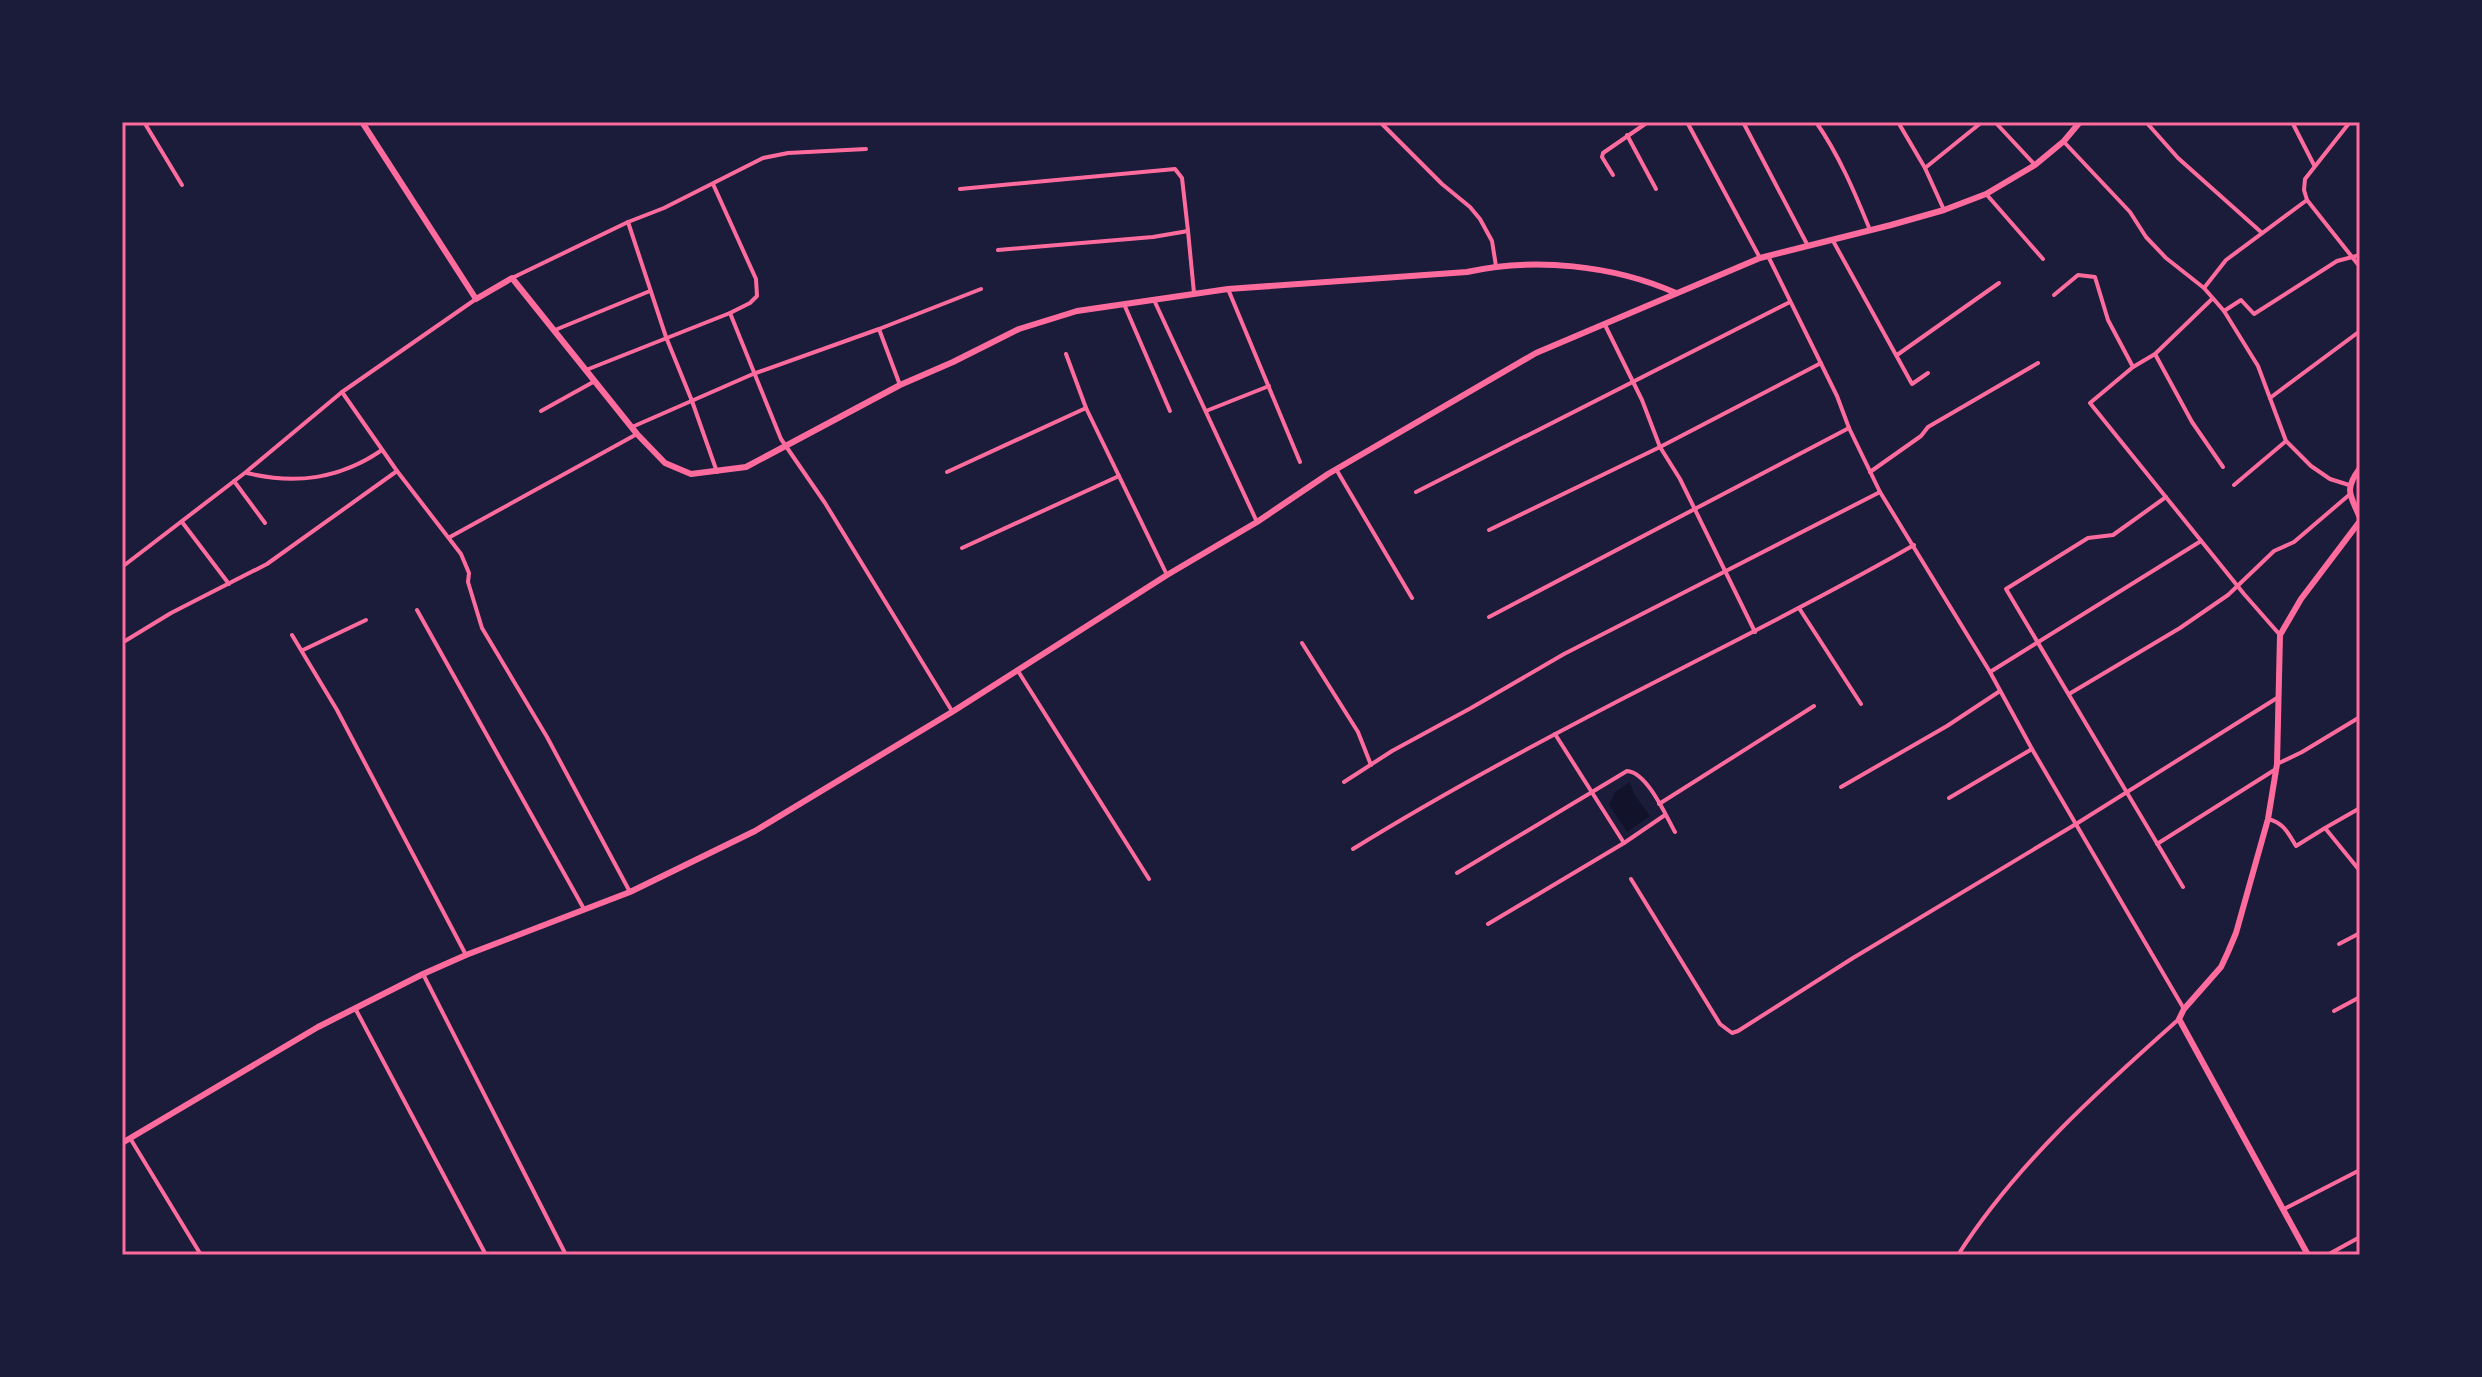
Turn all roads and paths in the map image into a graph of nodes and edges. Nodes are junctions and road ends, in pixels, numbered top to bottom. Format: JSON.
{"nodes":[{"id":1,"x":144,"y":122,"type":"edge"},
{"id":2,"x":362,"y":122,"type":"edge"},
{"id":3,"x":1380,"y":122,"type":"edge"},
{"id":4,"x":1648,"y":122,"type":"edge"},
{"id":5,"x":1687,"y":122,"type":"edge"},
{"id":6,"x":1743,"y":122,"type":"edge"},
{"id":7,"x":1816,"y":122,"type":"edge"},
{"id":8,"x":1898,"y":122,"type":"edge"},
{"id":9,"x":1982,"y":122,"type":"edge"},
{"id":10,"x":1995,"y":122,"type":"edge"},
{"id":11,"x":2080,"y":122,"type":"edge"},
{"id":12,"x":2146,"y":122,"type":"edge"},
{"id":13,"x":2292,"y":122,"type":"edge"},
{"id":14,"x":2350,"y":122,"type":"edge"},
{"id":15,"x":1627,"y":135,"type":"junction"},
{"id":16,"x":2064,"y":141,"type":"junction"},
{"id":17,"x":866,"y":149,"type":"dead end"},
{"id":18,"x":2035,"y":165,"type":"junction"},
{"id":19,"x":2314,"y":165,"type":"junction"},
{"id":20,"x":1925,"y":168,"type":"junction"},
{"id":21,"x":1613,"y":175,"type":"dead end"},
{"id":22,"x":713,"y":184,"type":"junction"},
{"id":23,"x":182,"y":185,"type":"dead end"},
{"id":24,"x":960,"y":189,"type":"dead end"},
{"id":25,"x":1656,"y":189,"type":"dead end"},
{"id":26,"x":1986,"y":194,"type":"junction"},
{"id":27,"x":2307,"y":200,"type":"junction"},
{"id":28,"x":1944,"y":210,"type":"junction"},
{"id":29,"x":628,"y":222,"type":"junction"},
{"id":30,"x":1870,"y":230,"type":"junction"},
{"id":31,"x":1188,"y":231,"type":"junction"},
{"id":32,"x":2261,"y":232,"type":"junction"},
{"id":33,"x":1832,"y":239,"type":"junction"},
{"id":34,"x":1808,"y":246,"type":"junction"},
{"id":35,"x":998,"y":250,"type":"dead end"},
{"id":36,"x":2360,"y":255,"type":"edge"},
{"id":37,"x":1764,"y":257,"type":"junction"},
{"id":38,"x":2353,"y":258,"type":"junction"},
{"id":39,"x":2043,"y":259,"type":"dead end"},
{"id":40,"x":1496,"y":266,"type":"junction"},
{"id":41,"x":2360,"y":267,"type":"edge"},
{"id":42,"x":512,"y":278,"type":"junction"},
{"id":43,"x":1999,"y":283,"type":"dead end"},
{"id":44,"x":2204,"y":288,"type":"junction"},
{"id":45,"x":981,"y":289,"type":"dead end"},
{"id":46,"x":1228,"y":289,"type":"junction"},
{"id":47,"x":650,"y":291,"type":"junction"},
{"id":48,"x":1676,"y":293,"type":"junction"},
{"id":49,"x":1194,"y":295,"type":"junction"},
{"id":50,"x":2054,"y":295,"type":"dead end"},
{"id":51,"x":476,"y":299,"type":"junction"},
{"id":52,"x":2212,"y":299,"type":"junction"},
{"id":53,"x":1154,"y":300,"type":"junction"},
{"id":54,"x":1790,"y":302,"type":"junction"},
{"id":55,"x":1124,"y":304,"type":"junction"},
{"id":56,"x":2224,"y":311,"type":"junction"},
{"id":57,"x":730,"y":313,"type":"junction"},
{"id":58,"x":1605,"y":325,"type":"junction"},
{"id":59,"x":879,"y":329,"type":"junction"},
{"id":60,"x":555,"y":330,"type":"junction"},
{"id":61,"x":2360,"y":331,"type":"edge"},
{"id":62,"x":666,"y":337,"type":"junction"},
{"id":63,"x":1066,"y":354,"type":"dead end"},
{"id":64,"x":2155,"y":354,"type":"junction"},
{"id":65,"x":1897,"y":355,"type":"junction"},
{"id":66,"x":1821,"y":363,"type":"junction"},
{"id":67,"x":2038,"y":363,"type":"dead end"},
{"id":68,"x":2133,"y":367,"type":"junction"},
{"id":69,"x":586,"y":370,"type":"junction"},
{"id":70,"x":1928,"y":373,"type":"dead end"},
{"id":71,"x":753,"y":374,"type":"junction"},
{"id":72,"x":595,"y":381,"type":"junction"},
{"id":73,"x":1633,"y":382,"type":"junction"},
{"id":74,"x":900,"y":385,"type":"junction"},
{"id":75,"x":1269,"y":386,"type":"junction"},
{"id":76,"x":342,"y":392,"type":"junction"},
{"id":77,"x":2270,"y":398,"type":"junction"},
{"id":78,"x":692,"y":401,"type":"junction"},
{"id":79,"x":1086,"y":408,"type":"junction"},
{"id":80,"x":541,"y":411,"type":"dead end"},
{"id":81,"x":1170,"y":411,"type":"dead end"},
{"id":82,"x":1206,"y":411,"type":"junction"},
{"id":83,"x":1849,"y":428,"type":"junction"},
{"id":84,"x":635,"y":430,"type":"junction"},
{"id":85,"x":2286,"y":441,"type":"junction"},
{"id":86,"x":1660,"y":447,"type":"junction"},
{"id":87,"x":787,"y":448,"type":"junction"},
{"id":88,"x":382,"y":450,"type":"junction"},
{"id":89,"x":1300,"y":462,"type":"dead end"},
{"id":90,"x":2223,"y":467,"type":"dead end"},
{"id":91,"x":2360,"y":468,"type":"edge"},
{"id":92,"x":1336,"y":469,"type":"junction"},
{"id":93,"x":397,"y":471,"type":"junction"},
{"id":94,"x":246,"y":472,"type":"junction"},
{"id":95,"x":947,"y":472,"type":"dead end"},
{"id":96,"x":1870,"y":472,"type":"junction"},
{"id":97,"x":717,"y":473,"type":"junction"},
{"id":98,"x":1119,"y":476,"type":"junction"},
{"id":99,"x":234,"y":481,"type":"junction"},
{"id":100,"x":2234,"y":485,"type":"dead end"},
{"id":101,"x":2349,"y":485,"type":"junction"},
{"id":102,"x":1416,"y":492,"type":"dead end"},
{"id":103,"x":1880,"y":492,"type":"junction"},
{"id":104,"x":2349,"y":495,"type":"junction"},
{"id":105,"x":2166,"y":497,"type":"junction"},
{"id":106,"x":1695,"y":509,"type":"junction"},
{"id":107,"x":2360,"y":520,"type":"edge"},
{"id":108,"x":182,"y":522,"type":"junction"},
{"id":109,"x":1257,"y":522,"type":"junction"},
{"id":110,"x":265,"y":523,"type":"dead end"},
{"id":111,"x":1489,"y":530,"type":"dead end"},
{"id":112,"x":449,"y":537,"type":"junction"},
{"id":113,"x":2201,"y":541,"type":"junction"},
{"id":114,"x":1914,"y":545,"type":"junction"},
{"id":115,"x":962,"y":548,"type":"dead end"},
{"id":116,"x":122,"y":567,"type":"edge"},
{"id":117,"x":1725,"y":570,"type":"junction"},
{"id":118,"x":1167,"y":575,"type":"junction"},
{"id":119,"x":230,"y":585,"type":"junction"},
{"id":120,"x":2238,"y":586,"type":"junction"},
{"id":121,"x":1412,"y":598,"type":"dead end"},
{"id":122,"x":1799,"y":608,"type":"junction"},
{"id":123,"x":417,"y":610,"type":"dead end"},
{"id":124,"x":1489,"y":617,"type":"dead end"},
{"id":125,"x":366,"y":620,"type":"dead end"},
{"id":126,"x":1755,"y":632,"type":"junction"},
{"id":127,"x":292,"y":635,"type":"dead end"},
{"id":128,"x":2280,"y":635,"type":"junction"},
{"id":129,"x":125,"y":641,"type":"dead end"},
{"id":130,"x":2037,"y":642,"type":"junction"},
{"id":131,"x":1302,"y":643,"type":"dead end"},
{"id":132,"x":303,"y":650,"type":"junction"},
{"id":133,"x":1017,"y":670,"type":"junction"},
{"id":134,"x":1990,"y":672,"type":"junction"},
{"id":135,"x":2000,"y":691,"type":"junction"},
{"id":136,"x":2069,"y":694,"type":"junction"},
{"id":137,"x":2277,"y":697,"type":"junction"},
{"id":138,"x":1861,"y":704,"type":"dead end"},
{"id":139,"x":1814,"y":706,"type":"dead end"},
{"id":140,"x":952,"y":712,"type":"junction"},
{"id":141,"x":2360,"y":717,"type":"edge"},
{"id":142,"x":1555,"y":734,"type":"junction"},
{"id":143,"x":2032,"y":749,"type":"junction"},
{"id":144,"x":1371,"y":765,"type":"junction"},
{"id":145,"x":2277,"y":766,"type":"junction"},
{"id":146,"x":1344,"y":782,"type":"dead end"},
{"id":147,"x":1841,"y":787,"type":"dead end"},
{"id":148,"x":1593,"y":792,"type":"junction"},
{"id":149,"x":2126,"y":792,"type":"junction"},
{"id":150,"x":1949,"y":798,"type":"dead end"},
{"id":151,"x":1659,"y":804,"type":"junction"},
{"id":152,"x":2360,"y":808,"type":"edge"},
{"id":153,"x":1665,"y":815,"type":"junction"},
{"id":154,"x":2268,"y":819,"type":"junction"},
{"id":155,"x":2076,"y":824,"type":"junction"},
{"id":156,"x":2325,"y":828,"type":"junction"},
{"id":157,"x":1675,"y":832,"type":"dead end"},
{"id":158,"x":1624,"y":843,"type":"junction"},
{"id":159,"x":2157,"y":844,"type":"junction"},
{"id":160,"x":1353,"y":849,"type":"dead end"},
{"id":161,"x":2360,"y":870,"type":"edge"},
{"id":162,"x":1457,"y":873,"type":"dead end"},
{"id":163,"x":1149,"y":879,"type":"dead end"},
{"id":164,"x":1631,"y":879,"type":"dead end"},
{"id":165,"x":2183,"y":887,"type":"dead end"},
{"id":166,"x":630,"y":892,"type":"junction"},
{"id":167,"x":584,"y":909,"type":"junction"},
{"id":168,"x":1488,"y":924,"type":"dead end"},
{"id":169,"x":2360,"y":933,"type":"edge"},
{"id":170,"x":2339,"y":944,"type":"dead end"},
{"id":171,"x":466,"y":955,"type":"junction"},
{"id":172,"x":423,"y":974,"type":"junction"},
{"id":173,"x":2360,"y":997,"type":"edge"},
{"id":174,"x":355,"y":1008,"type":"junction"},
{"id":175,"x":2184,"y":1009,"type":"junction"},
{"id":176,"x":2334,"y":1011,"type":"dead end"},
{"id":177,"x":2179,"y":1019,"type":"junction"},
{"id":178,"x":130,"y":1138,"type":"junction"},
{"id":179,"x":122,"y":1143,"type":"edge"},
{"id":180,"x":2360,"y":1170,"type":"edge"},
{"id":181,"x":2284,"y":1209,"type":"junction"},
{"id":182,"x":2360,"y":1237,"type":"edge"},
{"id":183,"x":2329,"y":1254,"type":"edge"},
{"id":184,"x":201,"y":1255,"type":"edge"},
{"id":185,"x":486,"y":1255,"type":"edge"},
{"id":186,"x":566,"y":1255,"type":"edge"},
{"id":187,"x":1958,"y":1255,"type":"edge"},
{"id":188,"x":2308,"y":1255,"type":"edge"}],
"edges":[{"from":1,"to":23,"type":"street"},
{"from":2,"to":51,"type":"street"},
{"from":3,"to":40,"type":"street"},
{"from":4,"to":15,"type":"street"},
{"from":5,"to":37,"type":"street"},
{"from":6,"to":34,"type":"street"},
{"from":7,"to":30,"type":"street"},
{"from":8,"to":20,"type":"street"},
{"from":9,"to":20,"type":"street"},
{"from":10,"to":18,"type":"street"},
{"from":11,"to":16,"type":"street"},
{"from":12,"to":32,"type":"street"},
{"from":13,"to":19,"type":"street"},
{"from":14,"to":19,"type":"street"},
{"from":15,"to":21,"type":"street"},
{"from":15,"to":25,"type":"street"},
{"from":16,"to":18,"type":"street"},
{"from":16,"to":44,"type":"street"},
{"from":17,"to":22,"type":"street"},
{"from":18,"to":26,"type":"street"},
{"from":19,"to":27,"type":"street"},
{"from":20,"to":28,"type":"street"},
{"from":22,"to":29,"type":"street"},
{"from":22,"to":57,"type":"street"},
{"from":24,"to":31,"type":"street"},
{"from":26,"to":28,"type":"street"},
{"from":26,"to":39,"type":"street"},
{"from":27,"to":32,"type":"street"},
{"from":27,"to":38,"type":"street"},
{"from":28,"to":30,"type":"street"},
{"from":29,"to":42,"type":"street"},
{"from":29,"to":47,"type":"street"},
{"from":30,"to":33,"type":"street"},
{"from":31,"to":35,"type":"street"},
{"from":31,"to":49,"type":"street"},
{"from":32,"to":44,"type":"street"},
{"from":33,"to":34,"type":"street"},
{"from":33,"to":65,"type":"street"},
{"from":34,"to":37,"type":"street"},
{"from":36,"to":38,"type":"street"},
{"from":37,"to":48,"type":"street"},
{"from":37,"to":54,"type":"street"},
{"from":38,"to":41,"type":"street"},
{"from":38,"to":56,"type":"street"},
{"from":40,"to":46,"type":"street"},
{"from":40,"to":48,"type":"street"},
{"from":42,"to":51,"type":"street"},
{"from":42,"to":60,"type":"street"},
{"from":43,"to":65,"type":"street"},
{"from":44,"to":52,"type":"street"},
{"from":45,"to":59,"type":"street"},
{"from":46,"to":49,"type":"street"},
{"from":46,"to":75,"type":"street"},
{"from":47,"to":60,"type":"street"},
{"from":47,"to":62,"type":"street"},
{"from":48,"to":58,"type":"street"},
{"from":49,"to":53,"type":"street"},
{"from":50,"to":68,"type":"street"},
{"from":51,"to":76,"type":"street"},
{"from":52,"to":56,"type":"street"},
{"from":52,"to":64,"type":"street"},
{"from":53,"to":55,"type":"street"},
{"from":53,"to":82,"type":"street"},
{"from":54,"to":66,"type":"street"},
{"from":54,"to":73,"type":"street"},
{"from":55,"to":74,"type":"street"},
{"from":55,"to":81,"type":"street"},
{"from":56,"to":77,"type":"street"},
{"from":57,"to":62,"type":"street"},
{"from":57,"to":71,"type":"street"},
{"from":58,"to":73,"type":"street"},
{"from":58,"to":92,"type":"street"},
{"from":59,"to":71,"type":"street"},
{"from":59,"to":74,"type":"street"},
{"from":60,"to":69,"type":"street"},
{"from":61,"to":77,"type":"street"},
{"from":62,"to":69,"type":"street"},
{"from":62,"to":78,"type":"street"},
{"from":63,"to":79,"type":"street"},
{"from":64,"to":68,"type":"street"},
{"from":64,"to":90,"type":"street"},
{"from":65,"to":70,"type":"street"},
{"from":66,"to":83,"type":"street"},
{"from":66,"to":86,"type":"street"},
{"from":67,"to":96,"type":"street"},
{"from":68,"to":105,"type":"street"},
{"from":69,"to":72,"type":"street"},
{"from":71,"to":78,"type":"street"},
{"from":71,"to":87,"type":"street"},
{"from":72,"to":80,"type":"street"},
{"from":72,"to":84,"type":"street"},
{"from":73,"to":86,"type":"street"},
{"from":73,"to":102,"type":"street"},
{"from":74,"to":87,"type":"street"},
{"from":75,"to":82,"type":"street"},
{"from":75,"to":89,"type":"street"},
{"from":76,"to":88,"type":"street"},
{"from":76,"to":94,"type":"street"},
{"from":77,"to":85,"type":"street"},
{"from":78,"to":84,"type":"street"},
{"from":78,"to":97,"type":"street"},
{"from":79,"to":95,"type":"street"},
{"from":79,"to":98,"type":"street"},
{"from":82,"to":109,"type":"street"},
{"from":83,"to":96,"type":"street"},
{"from":83,"to":106,"type":"street"},
{"from":84,"to":97,"type":"street"},
{"from":84,"to":112,"type":"street"},
{"from":85,"to":100,"type":"street"},
{"from":85,"to":101,"type":"street"},
{"from":86,"to":106,"type":"street"},
{"from":86,"to":111,"type":"street"},
{"from":87,"to":97,"type":"street"},
{"from":87,"to":140,"type":"street"},
{"from":88,"to":93,"type":"street"},
{"from":88,"to":94,"type":"street"},
{"from":91,"to":101,"type":"street"},
{"from":92,"to":109,"type":"street"},
{"from":92,"to":121,"type":"street"},
{"from":93,"to":112,"type":"street"},
{"from":93,"to":119,"type":"street"},
{"from":94,"to":99,"type":"street"},
{"from":96,"to":103,"type":"street"},
{"from":98,"to":115,"type":"street"},
{"from":98,"to":118,"type":"street"},
{"from":99,"to":108,"type":"street"},
{"from":99,"to":110,"type":"street"},
{"from":101,"to":104,"type":"street"},
{"from":103,"to":114,"type":"street"},
{"from":103,"to":117,"type":"street"},
{"from":104,"to":107,"type":"street"},
{"from":104,"to":120,"type":"street"},
{"from":105,"to":113,"type":"street"},
{"from":105,"to":130,"type":"street"},
{"from":106,"to":117,"type":"street"},
{"from":106,"to":124,"type":"street"},
{"from":107,"to":128,"type":"street"},
{"from":108,"to":116,"type":"street"},
{"from":108,"to":119,"type":"street"},
{"from":109,"to":118,"type":"street"},
{"from":112,"to":166,"type":"street"},
{"from":113,"to":120,"type":"street"},
{"from":113,"to":130,"type":"street"},
{"from":114,"to":122,"type":"street"},
{"from":114,"to":134,"type":"street"},
{"from":117,"to":126,"type":"street"},
{"from":117,"to":144,"type":"street"},
{"from":118,"to":133,"type":"street"},
{"from":119,"to":129,"type":"street"},
{"from":120,"to":128,"type":"street"},
{"from":120,"to":136,"type":"street"},
{"from":122,"to":126,"type":"street"},
{"from":122,"to":138,"type":"street"},
{"from":123,"to":167,"type":"street"},
{"from":125,"to":132,"type":"street"},
{"from":126,"to":142,"type":"street"},
{"from":127,"to":132,"type":"street"},
{"from":128,"to":137,"type":"street"},
{"from":130,"to":134,"type":"street"},
{"from":130,"to":136,"type":"street"},
{"from":131,"to":144,"type":"street"},
{"from":132,"to":171,"type":"street"},
{"from":133,"to":140,"type":"street"},
{"from":133,"to":163,"type":"street"},
{"from":134,"to":135,"type":"street"},
{"from":135,"to":143,"type":"street"},
{"from":135,"to":147,"type":"street"},
{"from":136,"to":149,"type":"street"},
{"from":137,"to":145,"type":"street"},
{"from":137,"to":149,"type":"street"},
{"from":139,"to":151,"type":"street"},
{"from":140,"to":166,"type":"street"},
{"from":141,"to":145,"type":"street"},
{"from":142,"to":148,"type":"street"},
{"from":142,"to":160,"type":"street"},
{"from":143,"to":150,"type":"street"},
{"from":143,"to":155,"type":"street"},
{"from":144,"to":146,"type":"street"},
{"from":145,"to":154,"type":"street"},
{"from":145,"to":159,"type":"street"},
{"from":148,"to":151,"type":"street"},
{"from":148,"to":158,"type":"street"},
{"from":148,"to":162,"type":"street"},
{"from":149,"to":155,"type":"street"},
{"from":149,"to":159,"type":"street"},
{"from":151,"to":153,"type":"street"},
{"from":152,"to":156,"type":"street"},
{"from":153,"to":157,"type":"street"},
{"from":153,"to":158,"type":"street"},
{"from":154,"to":156,"type":"street"},
{"from":154,"to":175,"type":"street"},
{"from":155,"to":164,"type":"street"},
{"from":155,"to":175,"type":"street"},
{"from":156,"to":161,"type":"street"},
{"from":158,"to":168,"type":"street"},
{"from":159,"to":165,"type":"street"},
{"from":166,"to":167,"type":"street"},
{"from":167,"to":171,"type":"street"},
{"from":169,"to":170,"type":"street"},
{"from":171,"to":172,"type":"street"},
{"from":172,"to":174,"type":"street"},
{"from":172,"to":186,"type":"street"},
{"from":173,"to":176,"type":"street"},
{"from":174,"to":178,"type":"street"},
{"from":174,"to":185,"type":"street"},
{"from":175,"to":177,"type":"street"},
{"from":177,"to":181,"type":"street"},
{"from":177,"to":187,"type":"street"},
{"from":178,"to":179,"type":"street"},
{"from":178,"to":184,"type":"street"},
{"from":180,"to":181,"type":"street"},
{"from":181,"to":188,"type":"street"},
{"from":182,"to":183,"type":"street"}]}
